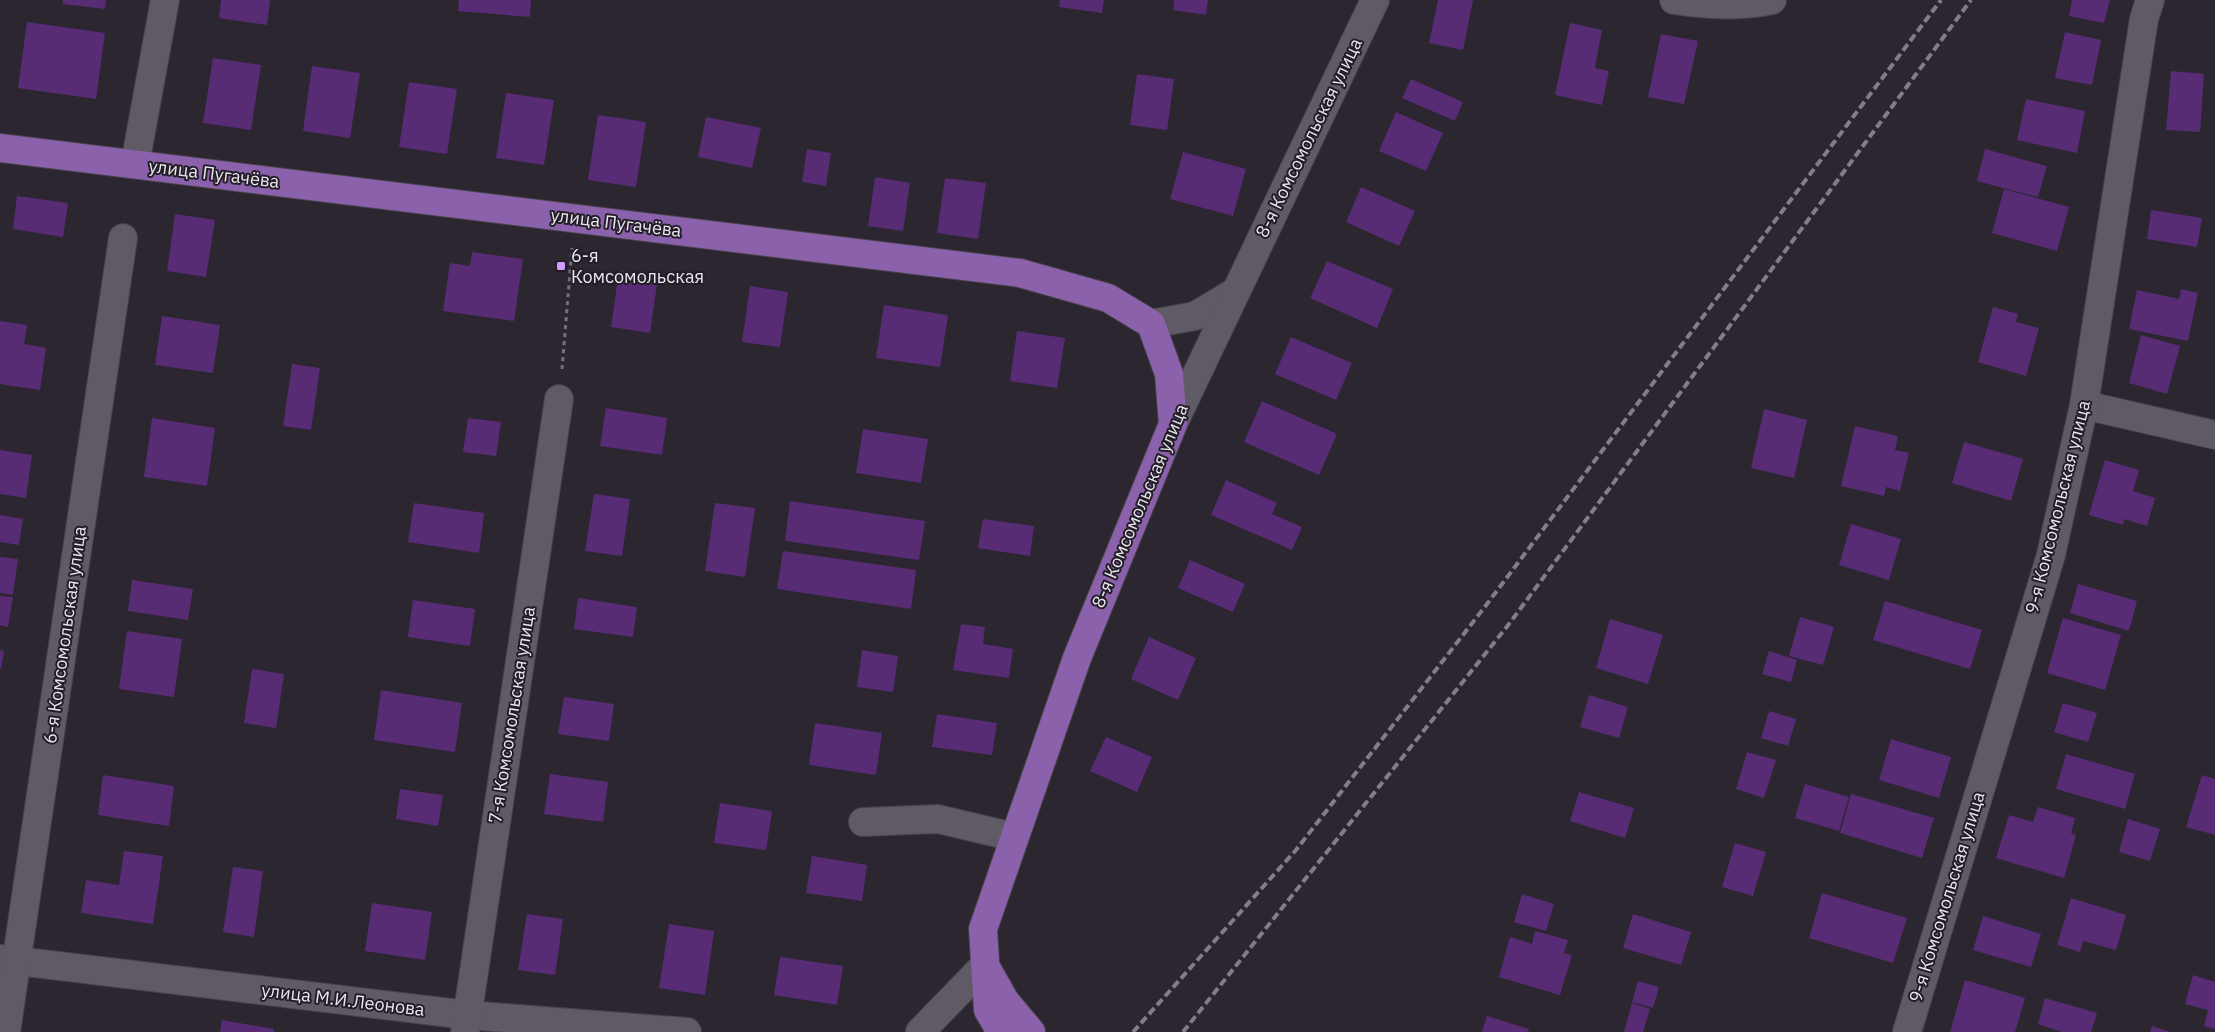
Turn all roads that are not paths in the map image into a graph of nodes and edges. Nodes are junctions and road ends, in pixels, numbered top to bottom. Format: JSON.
{"nodes":[{"id":1,"x":165,"y":0,"type":"edge"},
{"id":2,"x":1375,"y":0,"type":"edge"},
{"id":3,"x":1674,"y":0,"type":"edge"},
{"id":4,"x":1772,"y":0,"type":"edge"},
{"id":5,"x":2150,"y":0,"type":"edge"},
{"id":6,"x":0,"y":148,"type":"edge"},
{"id":7,"x":135,"y":164,"type":"junction"},
{"id":8,"x":123,"y":238,"type":"dead end"},
{"id":9,"x":1235,"y":292,"type":"junction"},
{"id":10,"x":1151,"y":324,"type":"junction"},
{"id":11,"x":559,"y":399,"type":"road end"},
{"id":12,"x":2084,"y":405,"type":"junction"},
{"id":13,"x":1173,"y":424,"type":"junction"},
{"id":14,"x":2215,"y":434,"type":"edge"},
{"id":15,"x":863,"y":822,"type":"dead end"},
{"id":16,"x":1014,"y":837,"type":"junction"},
{"id":17,"x":8,"y":960,"type":"edge"},
{"id":18,"x":985,"y":965,"type":"junction"},
{"id":19,"x":466,"y":1023,"type":"edge"},
{"id":20,"x":6,"y":1032,"type":"edge"},
{"id":21,"x":687,"y":1032,"type":"edge"},
{"id":22,"x":920,"y":1032,"type":"edge"},
{"id":23,"x":1001,"y":1032,"type":"edge"},
{"id":24,"x":1031,"y":1032,"type":"edge"},
{"id":25,"x":1907,"y":1032,"type":"edge"}],
"edges":[{"from":1,"to":7,"type":"street"},
{"from":2,"to":9,"type":"street","name":"8-я Комсомольская улица"},
{"from":3,"to":4,"type":"street"},
{"from":5,"to":12,"type":"street","name":"9-я Комсомольская улица"},
{"from":6,"to":7,"type":"main road","name":"улица Пугачёва"},
{"from":7,"to":10,"type":"main road","name":"улица Пугачёва"},
{"from":8,"to":17,"type":"street","name":"6-я Комсомольская улица"},
{"from":9,"to":10,"type":"street"},
{"from":9,"to":13,"type":"street","name":"8-я Комсомольская улица"},
{"from":10,"to":13,"type":"main road"},
{"from":11,"to":19,"type":"street","name":"7-я Комсомольская улица"},
{"from":12,"to":14,"type":"street"},
{"from":12,"to":25,"type":"street","name":"9-я Комсомольская улица"},
{"from":13,"to":16,"type":"main road","name":"8-я Комсомольская улица"},
{"from":15,"to":16,"type":"street"},
{"from":16,"to":18,"type":"main road","name":"8-я Комсомольская улица"},
{"from":17,"to":19,"type":"street","name":"улица М.И.Леонова"},
{"from":17,"to":20,"type":"street","name":"6-я Комсомольская улица"},
{"from":18,"to":22,"type":"street"},
{"from":18,"to":23,"type":"main road","name":"8-я Комсомольская улица"},
{"from":18,"to":24,"type":"main road"},
{"from":19,"to":21,"type":"street","name":"улица М.И.Леонова"}]}
